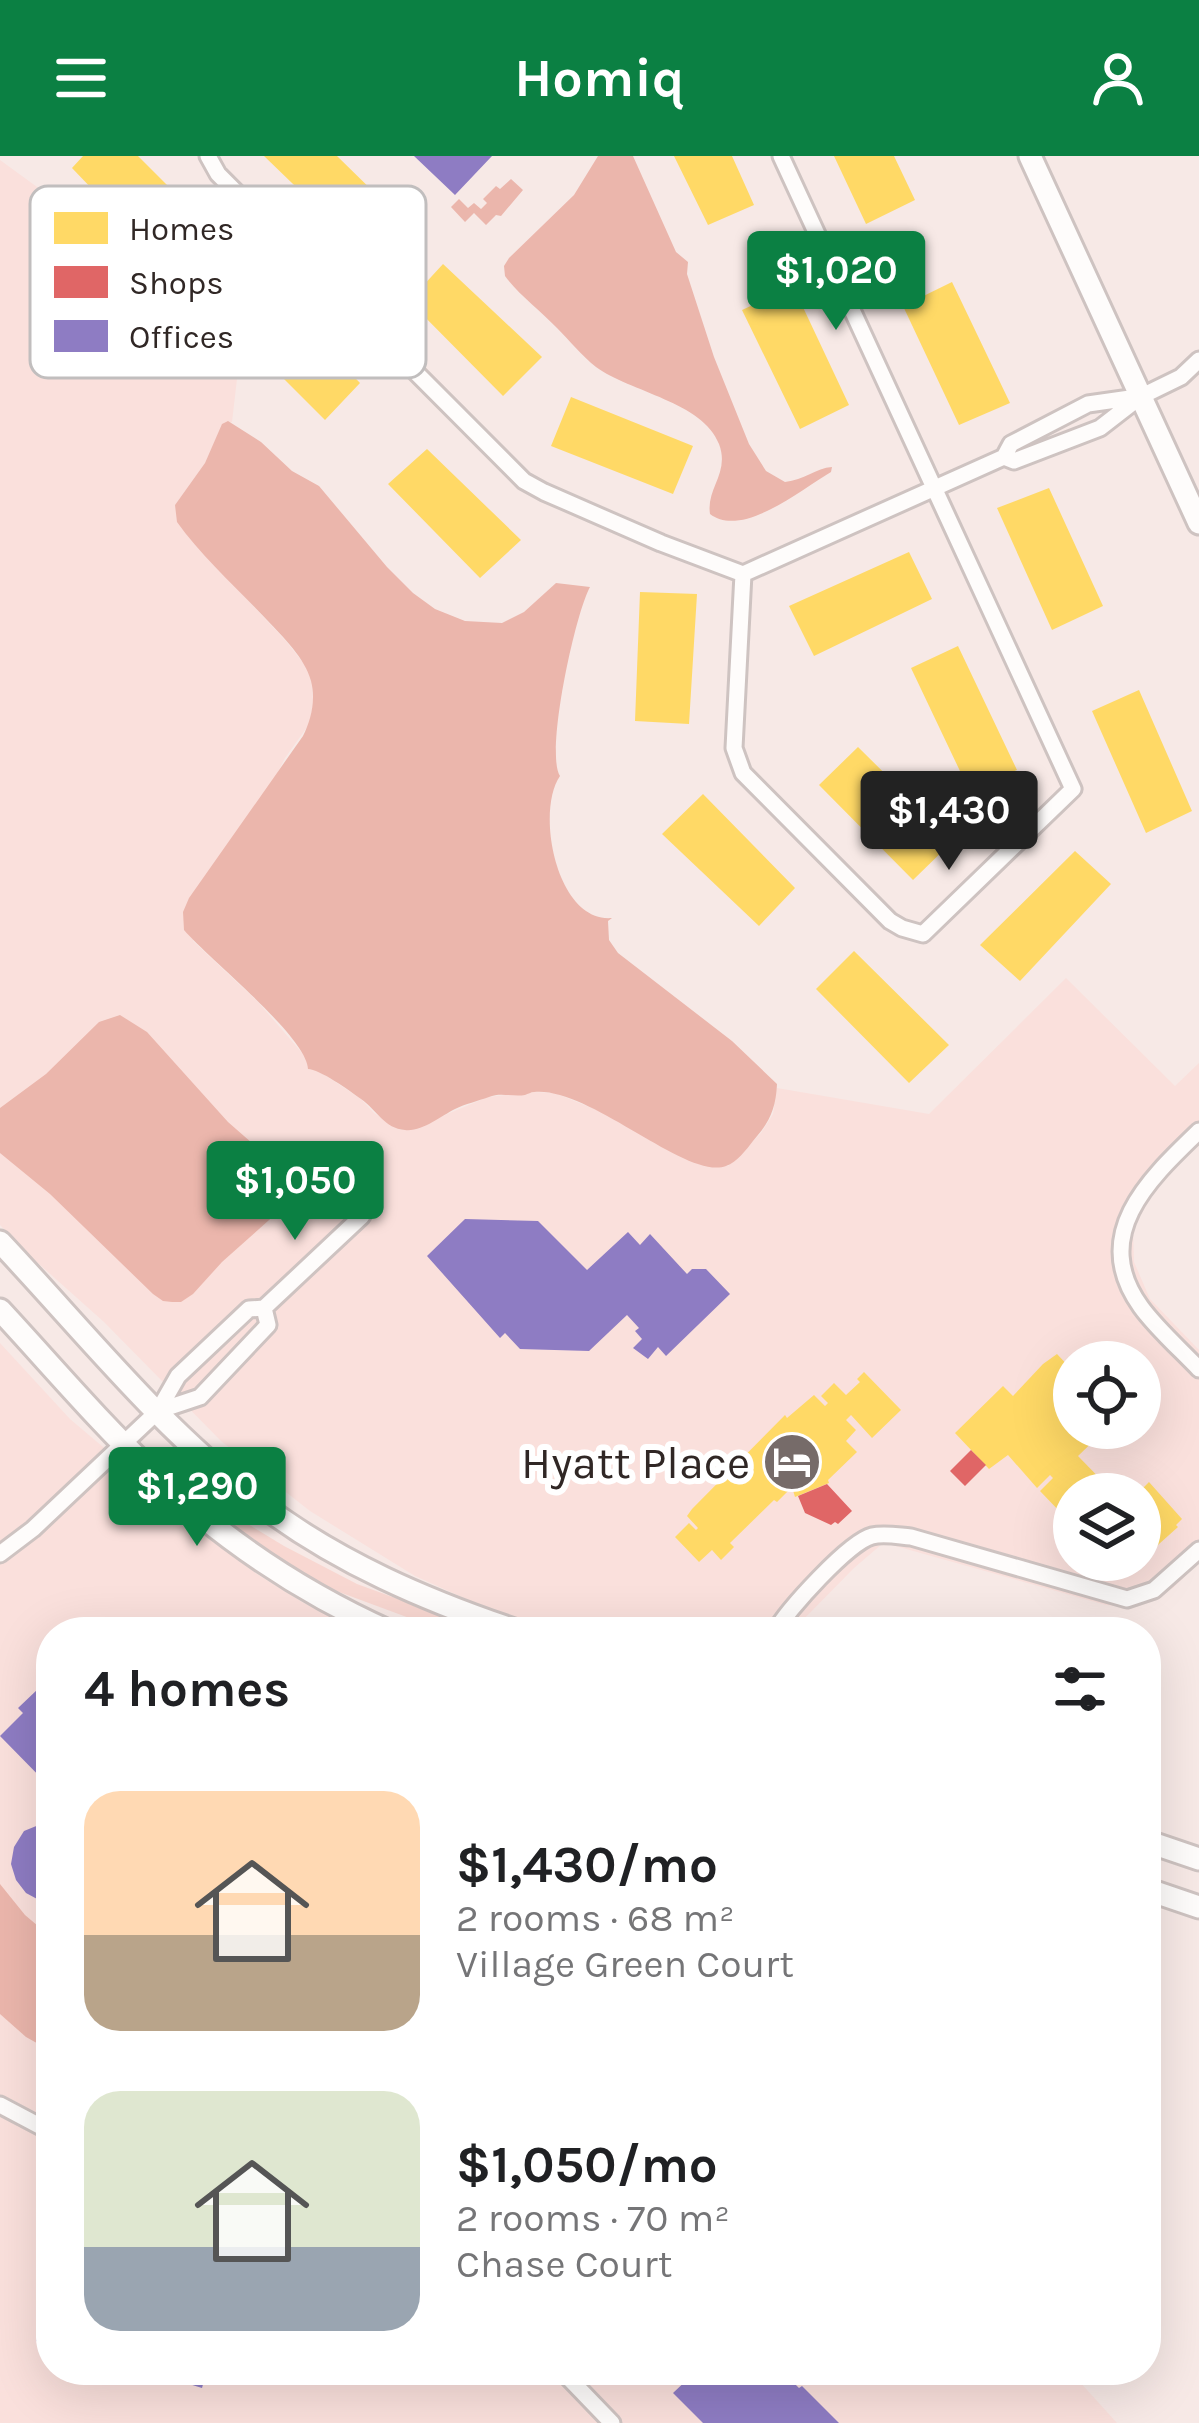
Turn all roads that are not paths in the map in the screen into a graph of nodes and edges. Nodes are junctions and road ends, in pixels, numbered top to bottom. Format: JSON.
{"nodes":[{"id":1,"x":208,"y":156,"type":"edge"},
{"id":2,"x":781,"y":156,"type":"edge"},
{"id":3,"x":1030,"y":156,"type":"edge"},
{"id":4,"x":230,"y":186,"type":"edge"},
{"id":5,"x":1199,"y":360,"type":"edge"},
{"id":6,"x":421,"y":378,"type":"edge"},
{"id":7,"x":1140,"y":397,"type":"junction"},
{"id":8,"x":1004,"y":458,"type":"junction"},
{"id":9,"x":936,"y":489,"type":"junction"},
{"id":10,"x":1199,"y":523,"type":"edge"},
{"id":11,"x":743,"y":574,"type":"junction"},
{"id":12,"x":1199,"y":1131,"type":"edge"},
{"id":13,"x":362,"y":1216,"type":"dead end"},
{"id":14,"x":0,"y":1242,"type":"edge"},
{"id":15,"x":264,"y":1308,"type":"junction"},
{"id":16,"x":0,"y":1310,"type":"edge"},
{"id":17,"x":1199,"y":1369,"type":"edge"},
{"id":18,"x":158,"y":1411,"type":"junction"},
{"id":19,"x":123,"y":1442,"type":"junction"},
{"id":20,"x":1199,"y":1550,"type":"edge"},
{"id":21,"x":0,"y":1554,"type":"edge"},
{"id":22,"x":361,"y":1617,"type":"edge"},
{"id":23,"x":479,"y":1617,"type":"edge"},
{"id":24,"x":784,"y":1617,"type":"edge"},
{"id":25,"x":1161,"y":1846,"type":"edge"},
{"id":26,"x":1199,"y":1859,"type":"edge"},
{"id":27,"x":1161,"y":1894,"type":"edge"},
{"id":28,"x":1199,"y":1907,"type":"edge"},
{"id":29,"x":0,"y":2105,"type":"edge"},
{"id":30,"x":36,"y":2124,"type":"edge"},
{"id":31,"x":575,"y":2385,"type":"edge"},
{"id":32,"x":612,"y":2423,"type":"edge"}],
"edges":[{"from":1,"to":4,"type":"street"},
{"from":2,"to":9,"type":"street"},
{"from":3,"to":7,"type":"main road"},
{"from":5,"to":7,"type":"street"},
{"from":6,"to":11,"type":"street"},
{"from":7,"to":8,"type":"street"},
{"from":7,"to":8,"type":"street"},
{"from":7,"to":10,"type":"main road"},
{"from":8,"to":9,"type":"street"},
{"from":9,"to":11,"type":"street"},
{"from":9,"to":11,"type":"street"},
{"from":12,"to":17,"type":"street"},
{"from":13,"to":15,"type":"street"},
{"from":14,"to":18,"type":"main road"},
{"from":15,"to":18,"type":"street"},
{"from":15,"to":18,"type":"street"},
{"from":16,"to":19,"type":"main road"},
{"from":18,"to":19,"type":"street"},
{"from":18,"to":23,"type":"main road"},
{"from":19,"to":21,"type":"street"},
{"from":19,"to":22,"type":"main road"},
{"from":20,"to":24,"type":"street"},
{"from":25,"to":26,"type":"main road"},
{"from":27,"to":28,"type":"main road"},
{"from":29,"to":30,"type":"street"},
{"from":31,"to":32,"type":"street"}]}
